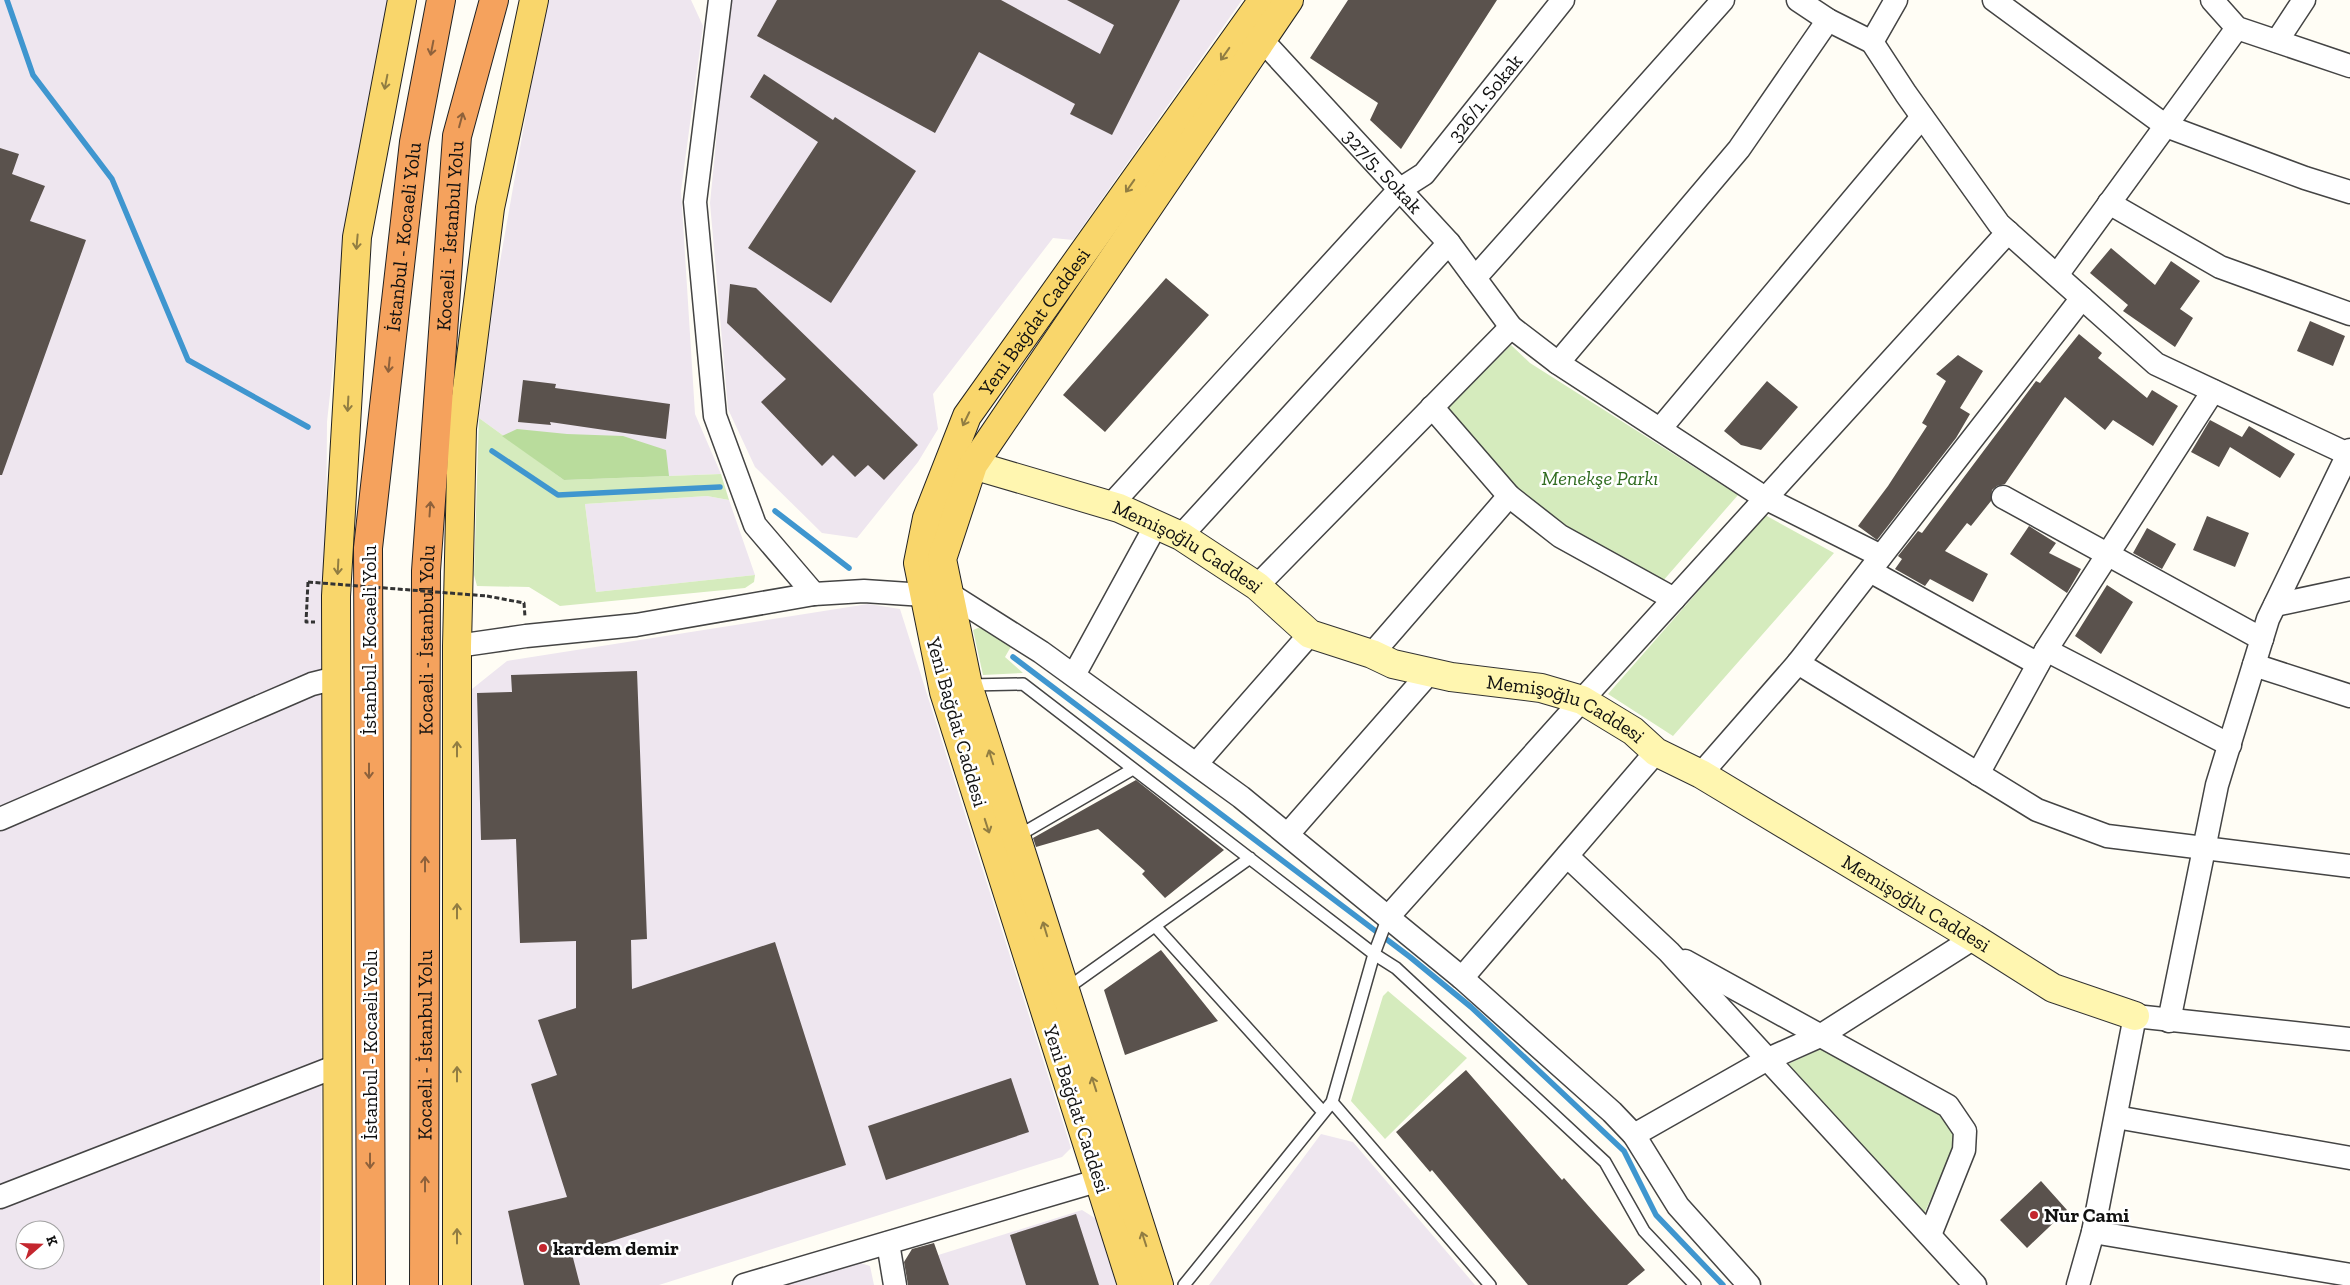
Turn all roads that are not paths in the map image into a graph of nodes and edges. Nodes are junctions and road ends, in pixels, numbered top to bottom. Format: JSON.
{"nodes":[{"id":1,"x":402,"y":0,"type":"edge"},
{"id":2,"x":441,"y":0,"type":"edge"},
{"id":3,"x":494,"y":0,"type":"edge"},
{"id":4,"x":534,"y":0,"type":"edge"},
{"id":5,"x":720,"y":0,"type":"edge"},
{"id":6,"x":1263,"y":0,"type":"edge"},
{"id":7,"x":1289,"y":0,"type":"edge"},
{"id":8,"x":1563,"y":0,"type":"edge"},
{"id":9,"x":1723,"y":0,"type":"edge"},
{"id":10,"x":1798,"y":0,"type":"edge"},
{"id":11,"x":1896,"y":0,"type":"edge"},
{"id":12,"x":1994,"y":0,"type":"edge"},
{"id":13,"x":2212,"y":0,"type":"edge"},
{"id":14,"x":2304,"y":0,"type":"edge"},
{"id":15,"x":1828,"y":20,"type":"junction"},
{"id":16,"x":2237,"y":28,"type":"junction"},
{"id":17,"x":1254,"y":31,"type":"junction"},
{"id":18,"x":2277,"y":41,"type":"junction"},
{"id":19,"x":1872,"y":42,"type":"junction"},
{"id":20,"x":2350,"y":66,"type":"edge"},
{"id":21,"x":1922,"y":117,"type":"junction"},
{"id":22,"x":2166,"y":126,"type":"junction"},
{"id":23,"x":1399,"y":190,"type":"junction"},
{"id":24,"x":2350,"y":192,"type":"edge"},
{"id":25,"x":2109,"y":203,"type":"junction"},
{"id":26,"x":2008,"y":232,"type":"junction"},
{"id":27,"x":1449,"y":243,"type":"junction"},
{"id":28,"x":2057,"y":275,"type":"junction"},
{"id":29,"x":1475,"y":278,"type":"junction"},
{"id":30,"x":2082,"y":298,"type":"junction"},
{"id":31,"x":2350,"y":314,"type":"edge"},
{"id":32,"x":1511,"y":327,"type":"junction"},
{"id":33,"x":1558,"y":363,"type":"junction"},
{"id":34,"x":2213,"y":391,"type":"junction"},
{"id":35,"x":1432,"y":408,"type":"junction"},
{"id":36,"x":1660,"y":429,"type":"junction"},
{"id":37,"x":2349,"y":453,"type":"edge"},
{"id":38,"x":973,"y":465,"type":"junction"},
{"id":39,"x":1510,"y":496,"type":"junction"},
{"id":40,"x":2003,"y":497,"type":"dead end"},
{"id":41,"x":1765,"y":498,"type":"junction"},
{"id":42,"x":1110,"y":505,"type":"junction"},
{"id":43,"x":1156,"y":525,"type":"junction"},
{"id":44,"x":1181,"y":536,"type":"junction"},
{"id":45,"x":2108,"y":554,"type":"junction"},
{"id":46,"x":1875,"y":564,"type":"junction"},
{"id":47,"x":1257,"y":586,"type":"junction"},
{"id":48,"x":2350,"y":589,"type":"edge"},
{"id":49,"x":814,"y":594,"type":"junction"},
{"id":50,"x":936,"y":594,"type":"junction"},
{"id":51,"x":1674,"y":599,"type":"junction"},
{"id":52,"x":2275,"y":605,"type":"junction"},
{"id":53,"x":1310,"y":634,"type":"junction"},
{"id":54,"x":2262,"y":639,"type":"junction"},
{"id":55,"x":457,"y":646,"type":"junction"},
{"id":56,"x":1372,"y":654,"type":"junction"},
{"id":57,"x":2042,"y":657,"type":"junction"},
{"id":58,"x":1798,"y":663,"type":"junction"},
{"id":59,"x":2254,"y":665,"type":"junction"},
{"id":60,"x":1430,"y":672,"type":"junction"},
{"id":61,"x":1074,"y":675,"type":"junction"},
{"id":62,"x":336,"y":678,"type":"junction"},
{"id":63,"x":968,"y":685,"type":"junction"},
{"id":64,"x":2350,"y":696,"type":"edge"},
{"id":65,"x":1582,"y":700,"type":"junction"},
{"id":66,"x":2230,"y":745,"type":"junction"},
{"id":67,"x":1656,"y":752,"type":"junction"},
{"id":68,"x":1197,"y":763,"type":"junction"},
{"id":69,"x":1133,"y":769,"type":"junction"},
{"id":70,"x":1701,"y":774,"type":"junction"},
{"id":71,"x":1978,"y":774,"type":"junction"},
{"id":72,"x":0,"y":819,"type":"edge"},
{"id":73,"x":1288,"y":834,"type":"junction"},
{"id":74,"x":1016,"y":837,"type":"junction"},
{"id":75,"x":2205,"y":847,"type":"junction"},
{"id":76,"x":1567,"y":856,"type":"junction"},
{"id":77,"x":1250,"y":858,"type":"junction"},
{"id":78,"x":2350,"y":866,"type":"edge"},
{"id":79,"x":1387,"y":922,"type":"junction"},
{"id":80,"x":1155,"y":926,"type":"junction"},
{"id":81,"x":1974,"y":938,"type":"junction"},
{"id":82,"x":1376,"y":949,"type":"junction"},
{"id":83,"x":1669,"y":952,"type":"junction"},
{"id":84,"x":1462,"y":978,"type":"junction"},
{"id":85,"x":1064,"y":991,"type":"junction"},
{"id":86,"x":2135,"y":1016,"type":"junction"},
{"id":87,"x":2169,"y":1021,"type":"junction"},
{"id":88,"x":1820,"y":1036,"type":"junction"},
{"id":89,"x":2350,"y":1039,"type":"edge"},
{"id":90,"x":1766,"y":1060,"type":"junction"},
{"id":91,"x":337,"y":1066,"type":"junction"},
{"id":92,"x":1332,"y":1102,"type":"junction"},
{"id":93,"x":1323,"y":1112,"type":"junction"},
{"id":94,"x":2116,"y":1117,"type":"junction"},
{"id":95,"x":1634,"y":1135,"type":"junction"},
{"id":96,"x":2350,"y":1158,"type":"edge"},
{"id":97,"x":1100,"y":1180,"type":"junction"},
{"id":98,"x":0,"y":1197,"type":"edge"},
{"id":99,"x":2093,"y":1232,"type":"junction"},
{"id":100,"x":1930,"y":1235,"type":"junction"},
{"id":101,"x":888,"y":1243,"type":"junction"},
{"id":102,"x":2350,"y":1275,"type":"edge"},
{"id":103,"x":338,"y":1285,"type":"edge"},
{"id":104,"x":371,"y":1285,"type":"edge"},
{"id":105,"x":424,"y":1285,"type":"edge"},
{"id":106,"x":457,"y":1285,"type":"edge"},
{"id":107,"x":744,"y":1285,"type":"edge"},
{"id":108,"x":895,"y":1285,"type":"edge"},
{"id":109,"x":1132,"y":1285,"type":"edge"},
{"id":110,"x":1159,"y":1285,"type":"edge"},
{"id":111,"x":1184,"y":1285,"type":"edge"},
{"id":112,"x":1490,"y":1285,"type":"edge"},
{"id":113,"x":1695,"y":1285,"type":"edge"},
{"id":114,"x":1749,"y":1285,"type":"edge"},
{"id":115,"x":1975,"y":1285,"type":"edge"},
{"id":116,"x":2078,"y":1285,"type":"edge"}],
"edges":[{"from":1,"to":62,"type":"main road","one_way":true},
{"from":2,"to":104,"type":"highway","name":"İstanbul - Kocaeli Yolu","one_way":true},
{"from":105,"to":3,"type":"highway","name":"Kocaeli - İstanbul Yolu","one_way":true},
{"from":4,"to":55,"type":"main road"},
{"from":5,"to":49,"type":"street"},
{"from":6,"to":17,"type":"main road","name":"Yeni Bağdat Caddesi"},
{"from":7,"to":17,"type":"main road","name":"Yeni Bağdat Caddesi"},
{"from":8,"to":23,"type":"street","name":"326/1. Sokak"},
{"from":9,"to":29,"type":"street"},
{"from":10,"to":15,"type":"street"},
{"from":11,"to":19,"type":"street"},
{"from":12,"to":22,"type":"street"},
{"from":13,"to":16,"type":"street"},
{"from":14,"to":18,"type":"street"},
{"from":15,"to":19,"type":"street"},
{"from":15,"to":33,"type":"street"},
{"from":16,"to":18,"type":"street"},
{"from":16,"to":22,"type":"street"},
{"from":17,"to":23,"type":"street","name":"327/5. Sokak"},
{"from":17,"to":38,"type":"main road","name":"Yeni Bağdat Caddesi"},
{"from":17,"to":50,"type":"main road","name":"Yeni Bağdat Caddesi","one_way":true},
{"from":18,"to":20,"type":"street"},
{"from":19,"to":21,"type":"street"},
{"from":21,"to":26,"type":"street"},
{"from":21,"to":36,"type":"street"},
{"from":22,"to":24,"type":"street"},
{"from":22,"to":25,"type":"street"},
{"from":23,"to":27,"type":"street","name":"327/5. Sokak"},
{"from":23,"to":42,"type":"street","name":"326/1. Sokak"},
{"from":25,"to":28,"type":"street"},
{"from":25,"to":31,"type":"street"},
{"from":26,"to":28,"type":"street"},
{"from":26,"to":41,"type":"street"},
{"from":27,"to":29,"type":"street","name":"327/5. Sokak"},
{"from":27,"to":44,"type":"street"},
{"from":28,"to":30,"type":"street"},
{"from":29,"to":32,"type":"street","name":"327/5. Sokak"},
{"from":30,"to":34,"type":"street"},
{"from":30,"to":46,"type":"street"},
{"from":32,"to":33,"type":"street","name":"327/5. Sokak"},
{"from":32,"to":35,"type":"street"},
{"from":33,"to":36,"type":"street","name":"327/5. Sokak"},
{"from":34,"to":37,"type":"street"},
{"from":34,"to":45,"type":"street"},
{"from":35,"to":39,"type":"street"},
{"from":35,"to":47,"type":"street"},
{"from":36,"to":41,"type":"street","name":"327/5. Sokak"},
{"from":37,"to":52,"type":"street"},
{"from":38,"to":42,"type":"street","name":"Memişoğlu Caddesi"},
{"from":38,"to":50,"type":"main road","name":"Yeni Bağdat Caddesi"},
{"from":39,"to":51,"type":"street"},
{"from":39,"to":56,"type":"street"},
{"from":40,"to":45,"type":"street"},
{"from":41,"to":46,"type":"street","name":"327/5. Sokak"},
{"from":41,"to":51,"type":"street"},
{"from":42,"to":43,"type":"street","name":"Memişoğlu Caddesi"},
{"from":43,"to":44,"type":"street","name":"Memişoğlu Caddesi"},
{"from":43,"to":61,"type":"street"},
{"from":44,"to":47,"type":"street","name":"Memişoğlu Caddesi"},
{"from":45,"to":54,"type":"street"},
{"from":45,"to":57,"type":"street"},
{"from":46,"to":57,"type":"street","name":"327/5. Sokak"},
{"from":46,"to":58,"type":"street"},
{"from":47,"to":53,"type":"street","name":"Memişoğlu Caddesi"},
{"from":48,"to":52,"type":"street"},
{"from":49,"to":50,"type":"street"},
{"from":49,"to":55,"type":"street"},
{"from":50,"to":61,"type":"street"},
{"from":50,"to":63,"type":"main road","name":"Yeni Bağdat Caddesi"},
{"from":50,"to":97,"type":"main road","name":"Yeni Bağdat Caddesi","one_way":true},
{"from":51,"to":65,"type":"street"},
{"from":52,"to":54,"type":"street"},
{"from":53,"to":56,"type":"street","name":"Memişoğlu Caddesi"},
{"from":53,"to":68,"type":"street"},
{"from":54,"to":59,"type":"street"},
{"from":106,"to":55,"type":"main road","one_way":true},
{"from":56,"to":60,"type":"street","name":"Memişoğlu Caddesi"},
{"from":57,"to":66,"type":"street","name":"327/5. Sokak"},
{"from":57,"to":71,"type":"street"},
{"from":58,"to":70,"type":"street"},
{"from":58,"to":71,"type":"street"},
{"from":59,"to":64,"type":"street"},
{"from":59,"to":66,"type":"street"},
{"from":60,"to":65,"type":"street","name":"Memişoğlu Caddesi"},
{"from":60,"to":73,"type":"street"},
{"from":61,"to":68,"type":"street"},
{"from":62,"to":72,"type":"street"},
{"from":62,"to":91,"type":"main road"},
{"from":63,"to":69,"type":"lane"},
{"from":74,"to":63,"type":"main road","name":"Yeni Bağdat Caddesi","one_way":true},
{"from":65,"to":67,"type":"street","name":"Memişoğlu Caddesi"},
{"from":65,"to":79,"type":"street"},
{"from":66,"to":75,"type":"street"},
{"from":67,"to":70,"type":"street","name":"Memişoğlu Caddesi"},
{"from":67,"to":76,"type":"street"},
{"from":68,"to":73,"type":"street"},
{"from":69,"to":74,"type":"lane"},
{"from":69,"to":77,"type":"lane"},
{"from":70,"to":81,"type":"street","name":"Memişoğlu Caddesi"},
{"from":71,"to":75,"type":"street"},
{"from":73,"to":79,"type":"street"},
{"from":85,"to":74,"type":"main road","name":"Yeni Bağdat Caddesi","one_way":true},
{"from":75,"to":78,"type":"street"},
{"from":75,"to":87,"type":"street"},
{"from":76,"to":83,"type":"street"},
{"from":76,"to":84,"type":"street"},
{"from":77,"to":80,"type":"lane"},
{"from":77,"to":82,"type":"lane"},
{"from":79,"to":82,"type":"lane"},
{"from":79,"to":84,"type":"street"},
{"from":80,"to":85,"type":"lane"},
{"from":80,"to":93,"type":"lane"},
{"from":81,"to":86,"type":"street","name":"Memişoğlu Caddesi"},
{"from":81,"to":88,"type":"street"},
{"from":82,"to":92,"type":"lane"},
{"from":82,"to":113,"type":"lane"},
{"from":83,"to":88,"type":"street"},
{"from":83,"to":90,"type":"street"},
{"from":84,"to":95,"type":"street"},
{"from":110,"to":85,"type":"main road","name":"Yeni Bağdat Caddesi","one_way":true},
{"from":86,"to":87,"type":"street"},
{"from":86,"to":94,"type":"street"},
{"from":87,"to":89,"type":"street"},
{"from":88,"to":90,"type":"street"},
{"from":88,"to":100,"type":"street"},
{"from":90,"to":95,"type":"street"},
{"from":90,"to":100,"type":"street"},
{"from":91,"to":98,"type":"street"},
{"from":91,"to":103,"type":"main road"},
{"from":92,"to":93,"type":"lane"},
{"from":92,"to":112,"type":"lane"},
{"from":93,"to":111,"type":"lane"},
{"from":94,"to":96,"type":"street"},
{"from":94,"to":99,"type":"street"},
{"from":95,"to":114,"type":"street"},
{"from":97,"to":101,"type":"street"},
{"from":97,"to":109,"type":"main road","name":"Yeni Bağdat Caddesi"},
{"from":99,"to":102,"type":"street"},
{"from":99,"to":116,"type":"street"},
{"from":100,"to":115,"type":"street"},
{"from":101,"to":107,"type":"street"},
{"from":101,"to":108,"type":"street"}]}
